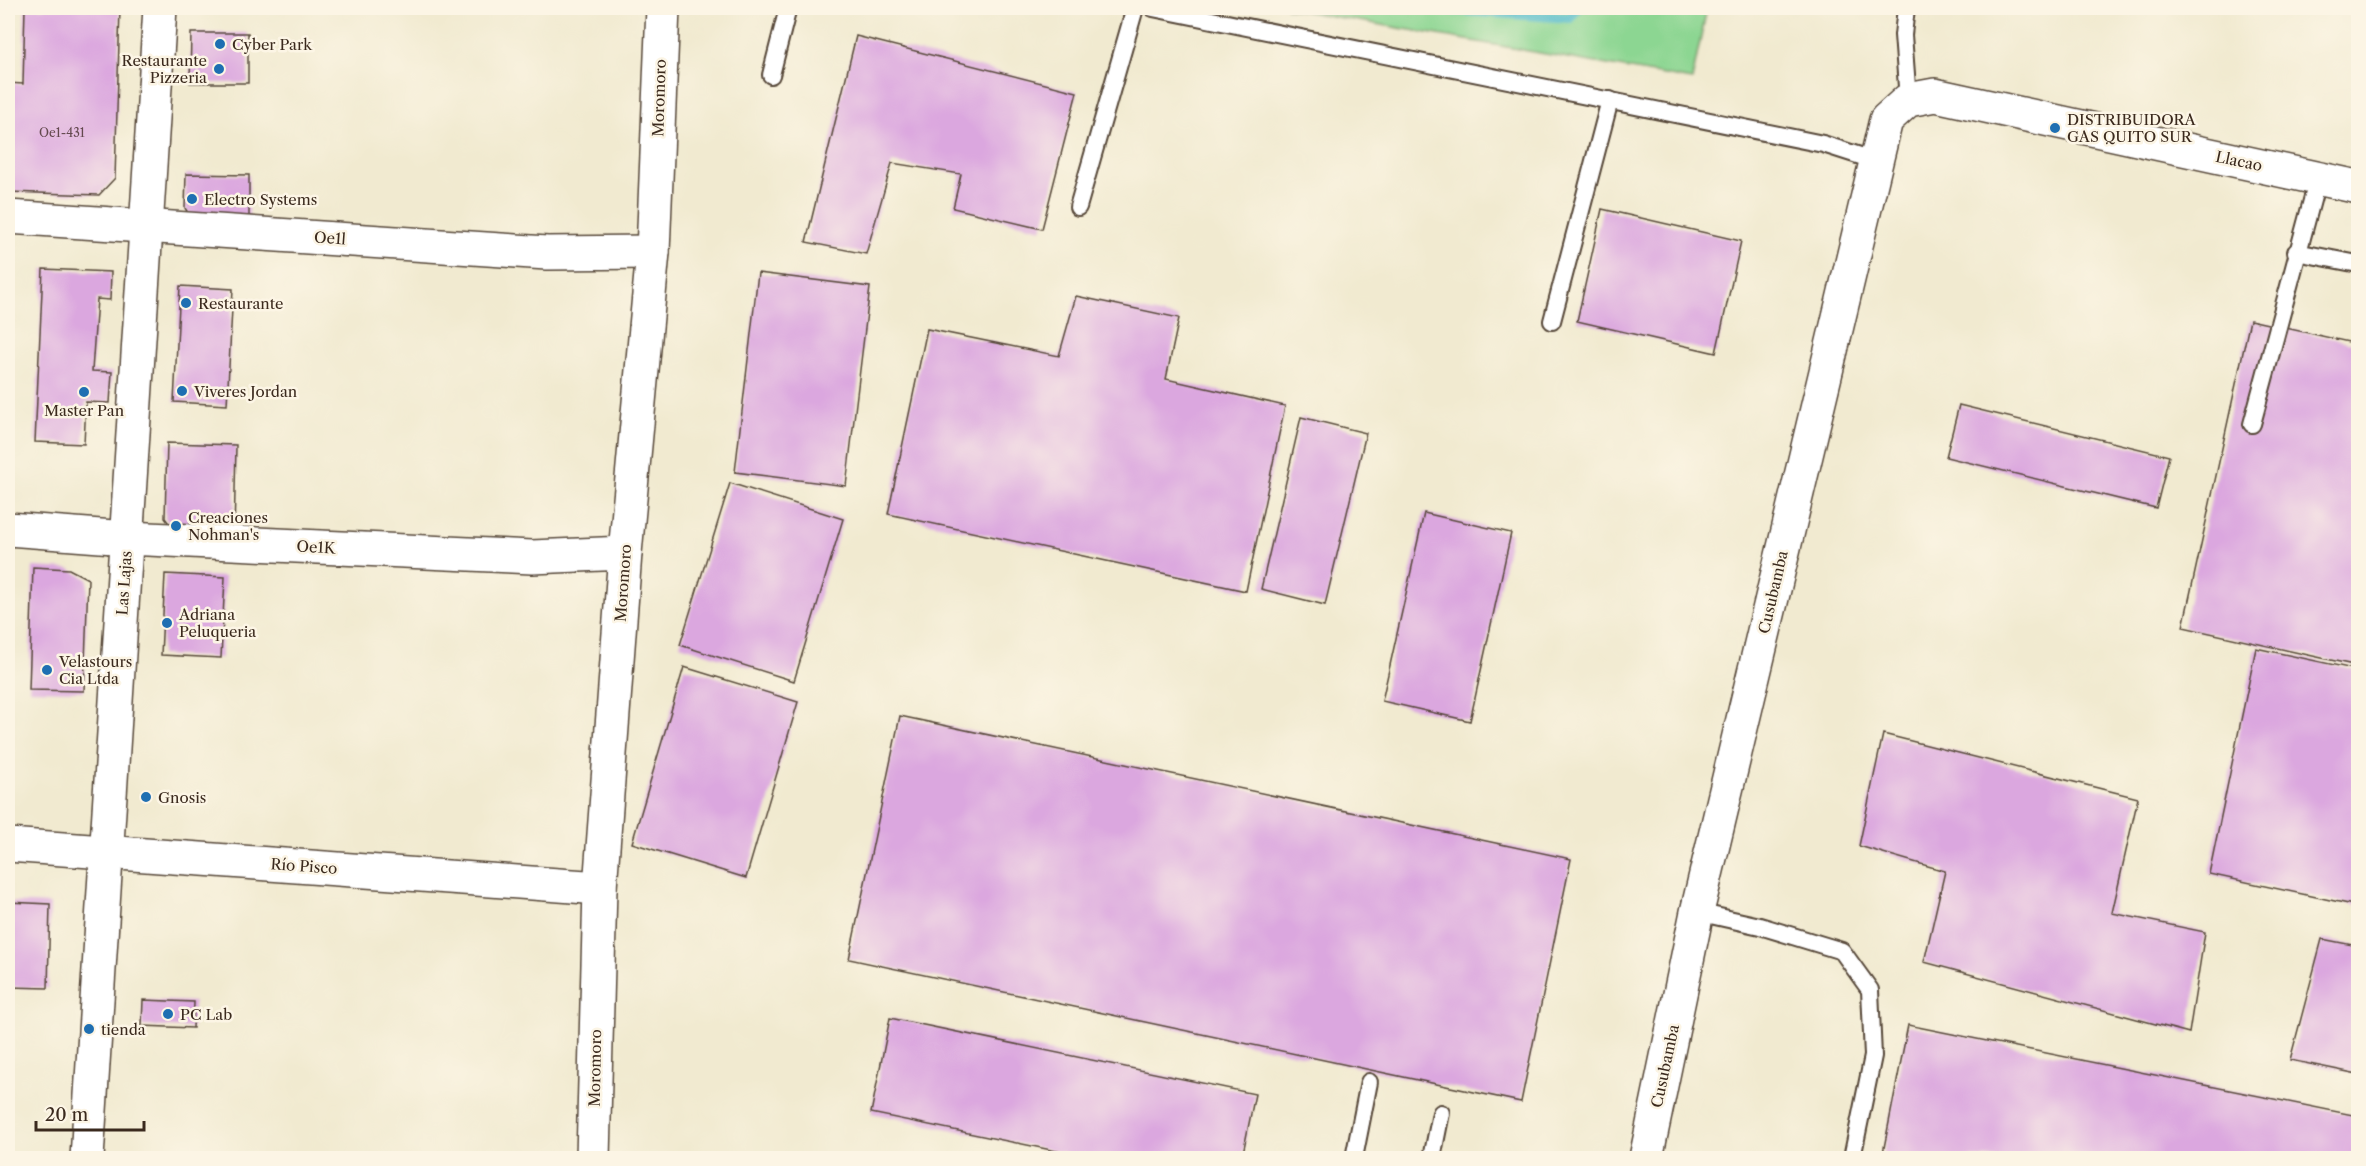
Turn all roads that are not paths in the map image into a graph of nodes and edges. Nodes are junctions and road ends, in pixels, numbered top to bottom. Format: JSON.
{"nodes":[{"id":1,"x":160,"y":8,"type":"edge"},
{"id":2,"x":663,"y":8,"type":"edge"},
{"id":3,"x":788,"y":8,"type":"edge"},
{"id":4,"x":1135,"y":8,"type":"edge"},
{"id":5,"x":1153,"y":8,"type":"edge"},
{"id":6,"x":1906,"y":8,"type":"edge"},
{"id":7,"x":771,"y":75,"type":"dead end"},
{"id":8,"x":1611,"y":100,"type":"junction"},
{"id":9,"x":1908,"y":100,"type":"junction"},
{"id":10,"x":1876,"y":161,"type":"junction"},
{"id":11,"x":2318,"y":178,"type":"junction"},
{"id":12,"x":2358,"y":187,"type":"edge"},
{"id":13,"x":1078,"y":207,"type":"dead end"},
{"id":14,"x":8,"y":217,"type":"edge"},
{"id":15,"x":146,"y":226,"type":"junction"},
{"id":16,"x":653,"y":252,"type":"junction"},
{"id":17,"x":2296,"y":252,"type":"junction"},
{"id":18,"x":2358,"y":264,"type":"edge"},
{"id":19,"x":1552,"y":321,"type":"dead end"},
{"id":20,"x":2252,"y":424,"type":"dead end"},
{"id":21,"x":8,"y":529,"type":"edge"},
{"id":22,"x":127,"y":538,"type":"junction"},
{"id":23,"x":625,"y":553,"type":"junction"},
{"id":24,"x":8,"y":845,"type":"edge"},
{"id":25,"x":107,"y":852,"type":"junction"},
{"id":26,"x":600,"y":888,"type":"junction"},
{"id":27,"x":1697,"y":912,"type":"junction"},
{"id":28,"x":1369,"y":1082,"type":"dead end"},
{"id":29,"x":1441,"y":1113,"type":"dead end"},
{"id":30,"x":87,"y":1158,"type":"edge"},
{"id":31,"x":593,"y":1158,"type":"edge"},
{"id":32,"x":1354,"y":1158,"type":"edge"},
{"id":33,"x":1432,"y":1158,"type":"edge"},
{"id":34,"x":1646,"y":1158,"type":"edge"},
{"id":35,"x":1852,"y":1158,"type":"edge"}],
"edges":[{"from":1,"to":15,"type":"street","name":"Las Lajas"},
{"from":2,"to":16,"type":"street","name":"Moromoro"},
{"from":3,"to":7,"type":"lane"},
{"from":4,"to":13,"type":"lane"},
{"from":5,"to":8,"type":"lane"},
{"from":6,"to":9,"type":"lane"},
{"from":8,"to":10,"type":"lane"},
{"from":8,"to":19,"type":"lane"},
{"from":9,"to":10,"type":"street","name":"Cusubamba"},
{"from":9,"to":11,"type":"street","name":"Llacao"},
{"from":10,"to":27,"type":"street","name":"Cusubamba"},
{"from":11,"to":12,"type":"street","name":"Llacao"},
{"from":11,"to":17,"type":"lane"},
{"from":14,"to":15,"type":"street","name":"Oe1l"},
{"from":15,"to":16,"type":"street","name":"Oe1l"},
{"from":15,"to":22,"type":"street","name":"Las Lajas"},
{"from":16,"to":23,"type":"street","name":"Moromoro"},
{"from":17,"to":18,"type":"lane"},
{"from":17,"to":20,"type":"lane"},
{"from":21,"to":22,"type":"street","name":"Oe1K"},
{"from":22,"to":23,"type":"street","name":"Oe1K"},
{"from":22,"to":25,"type":"street","name":"Las Lajas"},
{"from":23,"to":26,"type":"street","name":"Moromoro"},
{"from":24,"to":25,"type":"street","name":"Río Pisco"},
{"from":25,"to":26,"type":"street","name":"Río Pisco"},
{"from":25,"to":30,"type":"street","name":"Las Lajas"},
{"from":26,"to":31,"type":"street","name":"Moromoro"},
{"from":27,"to":34,"type":"street","name":"Cusubamba"},
{"from":27,"to":35,"type":"lane"},
{"from":28,"to":32,"type":"lane"},
{"from":29,"to":33,"type":"lane"}]}
